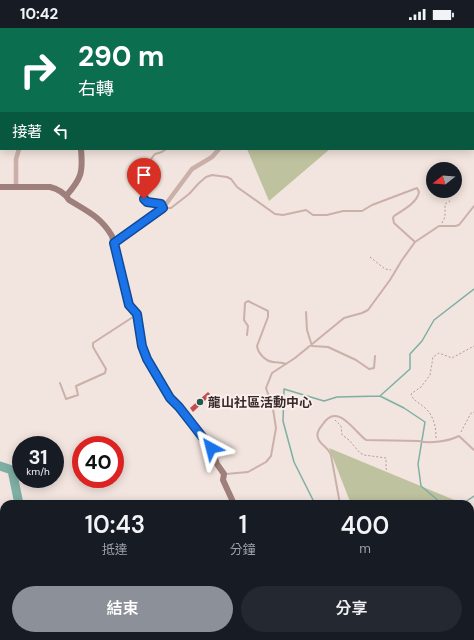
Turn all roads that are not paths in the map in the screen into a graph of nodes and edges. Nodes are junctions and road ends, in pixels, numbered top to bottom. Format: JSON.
{"nodes":[{"id":1,"x":19,"y":150,"type":"edge"},
{"id":2,"x":81,"y":150,"type":"edge"},
{"id":3,"x":165,"y":150,"type":"edge"},
{"id":4,"x":218,"y":150,"type":"edge"},
{"id":5,"x":0,"y":187,"type":"edge"},
{"id":6,"x":16,"y":187,"type":"junction"},
{"id":7,"x":66,"y":196,"type":"junction"},
{"id":8,"x":474,"y":206,"type":"edge"},
{"id":9,"x":163,"y":208,"type":"junction"},
{"id":10,"x":415,"y":242,"type":"junction"},
{"id":11,"x":114,"y":243,"type":"junction"},
{"id":12,"x":306,"y":312,"type":"dead end"},
{"id":13,"x":137,"y":314,"type":"junction"},
{"id":14,"x":247,"y":335,"type":"dead end"},
{"id":15,"x":312,"y":345,"type":"junction"},
{"id":16,"x":374,"y":356,"type":"dead end"},
{"id":17,"x":286,"y":364,"type":"junction"},
{"id":18,"x":60,"y":383,"type":"dead end"},
{"id":19,"x":474,"y":450,"type":"edge"},
{"id":20,"x":224,"y":474,"type":"junction"},
{"id":21,"x":232,"y":500,"type":"edge"},
{"id":22,"x":339,"y":500,"type":"edge"}],
"edges":[{"from":1,"to":6,"type":"street"},
{"from":2,"to":7,"type":"street"},
{"from":3,"to":9,"type":"lane"},
{"from":4,"to":9,"type":"street"},
{"from":5,"to":6,"type":"street"},
{"from":6,"to":7,"type":"street"},
{"from":7,"to":11,"type":"street"},
{"from":8,"to":10,"type":"lane"},
{"from":9,"to":10,"type":"lane"},
{"from":9,"to":11,"type":"street"},
{"from":10,"to":15,"type":"lane"},
{"from":11,"to":13,"type":"street"},
{"from":12,"to":15,"type":"lane"},
{"from":13,"to":18,"type":"lane"},
{"from":13,"to":20,"type":"street"},
{"from":14,"to":17,"type":"lane"},
{"from":15,"to":16,"type":"lane"},
{"from":15,"to":17,"type":"lane"},
{"from":17,"to":20,"type":"lane"},
{"from":19,"to":22,"type":"lane"},
{"from":20,"to":21,"type":"street"}]}
